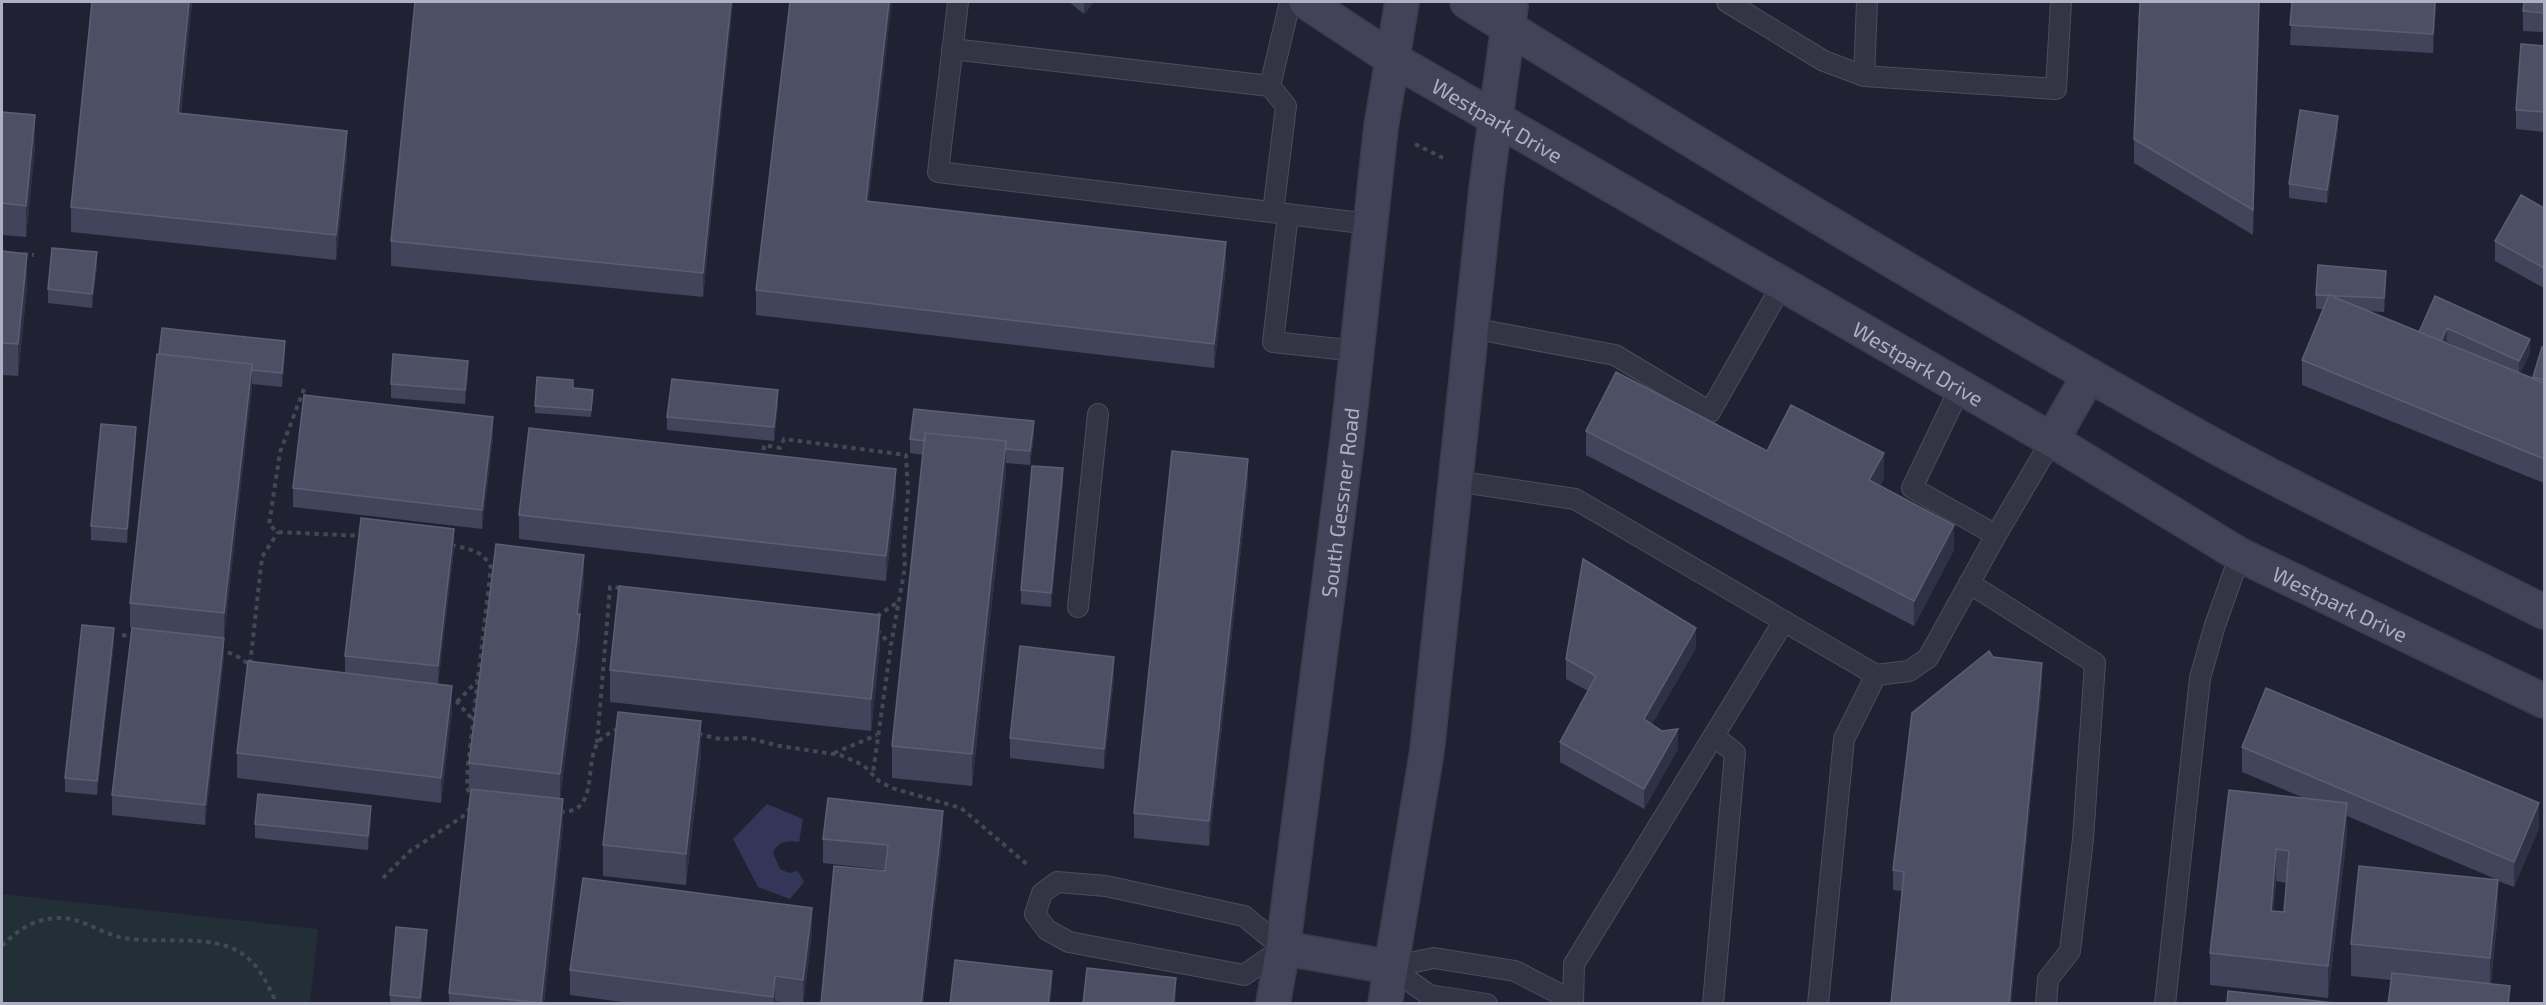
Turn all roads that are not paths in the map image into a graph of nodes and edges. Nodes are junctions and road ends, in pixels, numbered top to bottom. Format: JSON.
{"nodes":[{"id":1,"x":958,"y":2,"type":"edge"},
{"id":2,"x":1290,"y":2,"type":"edge"},
{"id":3,"x":1306,"y":2,"type":"edge"},
{"id":4,"x":1402,"y":2,"type":"edge"},
{"id":5,"x":1467,"y":2,"type":"edge"},
{"id":6,"x":1727,"y":2,"type":"edge"},
{"id":7,"x":1867,"y":2,"type":"edge"},
{"id":8,"x":2061,"y":2,"type":"edge"},
{"id":9,"x":1510,"y":14,"type":"edge"},
{"id":10,"x":952,"y":49,"type":"junction"},
{"id":11,"x":1391,"y":58,"type":"junction"},
{"id":12,"x":1864,"y":76,"type":"junction"},
{"id":13,"x":1270,"y":86,"type":"junction"},
{"id":14,"x":1496,"y":118,"type":"junction"},
{"id":15,"x":1281,"y":213,"type":"junction"},
{"id":16,"x":1370,"y":224,"type":"junction"},
{"id":17,"x":1782,"y":285,"type":"junction"},
{"id":18,"x":1472,"y":328,"type":"junction"},
{"id":19,"x":1357,"y":351,"type":"junction"},
{"id":20,"x":2089,"y":375,"type":"junction"},
{"id":21,"x":1960,"y":388,"type":"junction"},
{"id":22,"x":1098,"y":414,"type":"dead end"},
{"id":23,"x":2052,"y":440,"type":"junction"},
{"id":24,"x":1455,"y":481,"type":"junction"},
{"id":25,"x":1996,"y":534,"type":"junction"},
{"id":26,"x":2240,"y":555,"type":"junction"},
{"id":27,"x":1969,"y":583,"type":"junction"},
{"id":28,"x":1078,"y":607,"type":"dead end"},
{"id":29,"x":2544,"y":612,"type":"edge"},
{"id":30,"x":1784,"y":621,"type":"junction"},
{"id":31,"x":1876,"y":675,"type":"junction"},
{"id":32,"x":2544,"y":701,"type":"edge"},
{"id":33,"x":1714,"y":736,"type":"junction"},
{"id":34,"x":1282,"y":948,"type":"junction"},
{"id":35,"x":1390,"y":967,"type":"junction"},
{"id":36,"x":1573,"y":1002,"type":"edge"},
{"id":37,"x":1273,"y":1004,"type":"edge"},
{"id":38,"x":1385,"y":1004,"type":"edge"},
{"id":39,"x":1487,"y":1004,"type":"edge"},
{"id":40,"x":1547,"y":1004,"type":"edge"},
{"id":41,"x":1713,"y":1004,"type":"edge"},
{"id":42,"x":1818,"y":1004,"type":"edge"},
{"id":43,"x":2046,"y":1004,"type":"edge"},
{"id":44,"x":2166,"y":1004,"type":"edge"}],
"edges":[{"from":1,"to":10,"type":"lane"},
{"from":2,"to":13,"type":"lane"},
{"from":3,"to":11,"type":"main road","name":"Westpark Drive"},
{"from":4,"to":11,"type":"main road","name":"South Gessner Road"},
{"from":5,"to":9,"type":"main road"},
{"from":6,"to":12,"type":"lane"},
{"from":7,"to":12,"type":"lane"},
{"from":8,"to":12,"type":"lane"},
{"from":9,"to":14,"type":"main road"},
{"from":9,"to":20,"type":"main road"},
{"from":10,"to":13,"type":"lane"},
{"from":10,"to":15,"type":"lane"},
{"from":11,"to":14,"type":"main road","name":"Westpark Drive"},
{"from":11,"to":16,"type":"main road","name":"South Gessner Road"},
{"from":13,"to":15,"type":"lane"},
{"from":14,"to":17,"type":"main road","name":"Westpark Drive"},
{"from":14,"to":18,"type":"main road"},
{"from":15,"to":16,"type":"lane"},
{"from":15,"to":19,"type":"lane"},
{"from":16,"to":19,"type":"main road","name":"South Gessner Road"},
{"from":17,"to":18,"type":"lane"},
{"from":17,"to":21,"type":"main road","name":"Westpark Drive"},
{"from":18,"to":24,"type":"main road"},
{"from":19,"to":34,"type":"main road","name":"South Gessner Road"},
{"from":20,"to":23,"type":"main road"},
{"from":20,"to":29,"type":"main road"},
{"from":21,"to":23,"type":"main road","name":"Westpark Drive"},
{"from":21,"to":25,"type":"lane"},
{"from":22,"to":28,"type":"lane"},
{"from":23,"to":25,"type":"lane"},
{"from":23,"to":26,"type":"main road","name":"Westpark Drive"},
{"from":24,"to":30,"type":"lane"},
{"from":24,"to":35,"type":"main road"},
{"from":25,"to":27,"type":"lane"},
{"from":26,"to":32,"type":"main road","name":"Westpark Drive"},
{"from":26,"to":44,"type":"lane"},
{"from":27,"to":31,"type":"lane"},
{"from":27,"to":43,"type":"lane"},
{"from":30,"to":31,"type":"lane"},
{"from":30,"to":33,"type":"lane"},
{"from":31,"to":42,"type":"lane"},
{"from":33,"to":36,"type":"lane"},
{"from":33,"to":41,"type":"lane"},
{"from":34,"to":34,"type":"lane"},
{"from":34,"to":35,"type":"main road"},
{"from":34,"to":37,"type":"main road","name":"South Gessner Road"},
{"from":35,"to":36,"type":"lane"},
{"from":35,"to":38,"type":"main road"},
{"from":35,"to":39,"type":"lane"},
{"from":36,"to":40,"type":"lane"}]}
